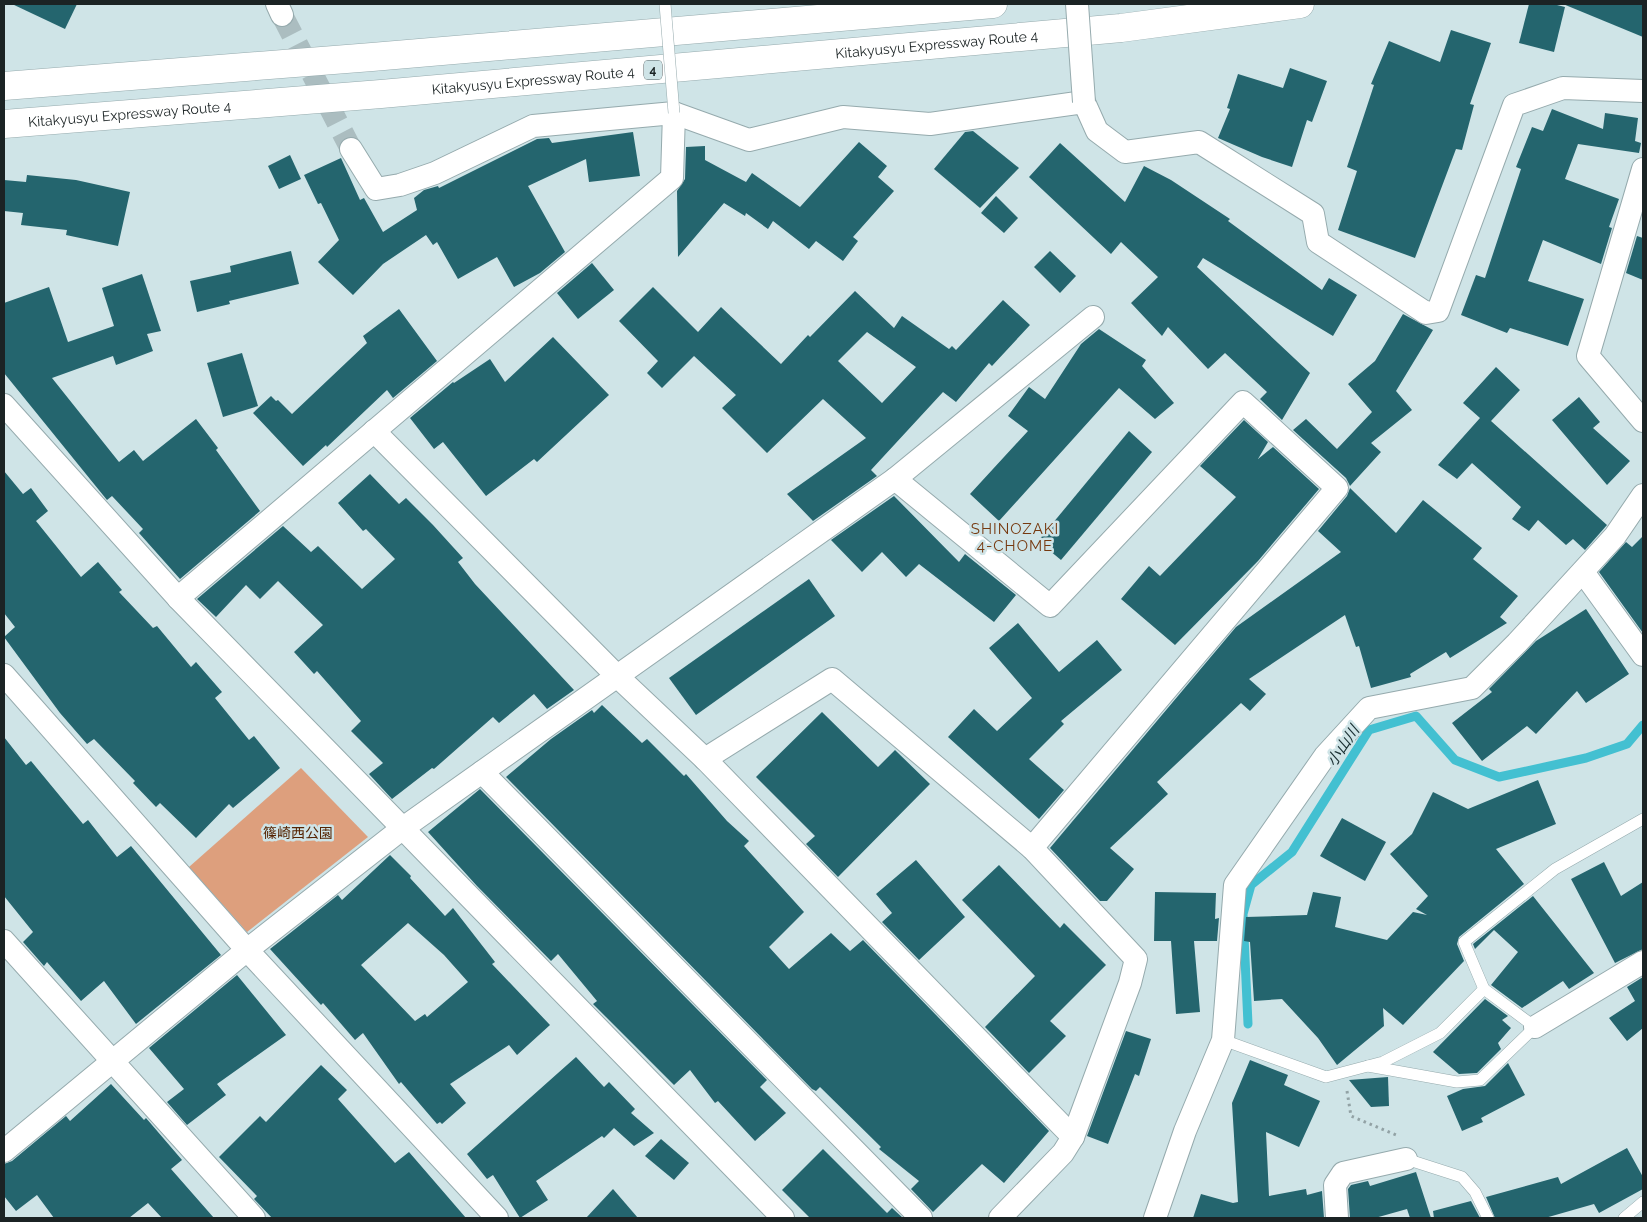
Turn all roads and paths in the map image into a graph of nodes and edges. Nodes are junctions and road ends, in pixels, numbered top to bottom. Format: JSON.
{"nodes":[{"id":1,"x":664,"y":4,"type":"edge"},
{"id":2,"x":993,"y":4,"type":"edge"},
{"id":3,"x":1077,"y":4,"type":"edge"},
{"id":4,"x":1300,"y":4,"type":"edge"},
{"id":5,"x":4,"y":86,"type":"edge"},
{"id":6,"x":1643,"y":91,"type":"edge"},
{"id":7,"x":1084,"y":102,"type":"junction"},
{"id":8,"x":674,"y":113,"type":"junction"},
{"id":9,"x":4,"y":124,"type":"edge"},
{"id":10,"x":351,"y":149,"type":"tunnel mouth"},
{"id":11,"x":1643,"y":169,"type":"edge"},
{"id":12,"x":1093,"y":316,"type":"dead end"},
{"id":13,"x":4,"y":405,"type":"edge"},
{"id":14,"x":1643,"y":421,"type":"edge"},
{"id":15,"x":374,"y":431,"type":"junction"},
{"id":16,"x":895,"y":479,"type":"junction"},
{"id":17,"x":1643,"y":495,"type":"edge"},
{"id":18,"x":1583,"y":572,"type":"junction"},
{"id":19,"x":178,"y":598,"type":"junction"},
{"id":20,"x":1643,"y":656,"type":"edge"},
{"id":21,"x":4,"y":675,"type":"edge"},
{"id":22,"x":617,"y":676,"type":"junction"},
{"id":23,"x":705,"y":759,"type":"junction"},
{"id":24,"x":482,"y":772,"type":"junction"},
{"id":25,"x":1643,"y":819,"type":"edge"},
{"id":26,"x":403,"y":828,"type":"junction"},
{"id":27,"x":1032,"y":848,"type":"junction"},
{"id":28,"x":4,"y":941,"type":"edge"},
{"id":29,"x":247,"y":950,"type":"junction"},
{"id":30,"x":1643,"y":962,"type":"edge"},
{"id":31,"x":1484,"y":989,"type":"junction"},
{"id":32,"x":1535,"y":1027,"type":"junction"},
{"id":33,"x":1223,"y":1040,"type":"junction"},
{"id":34,"x":112,"y":1060,"type":"junction"},
{"id":35,"x":1368,"y":1066,"type":"junction"},
{"id":36,"x":1344,"y":1074,"type":"junction"},
{"id":37,"x":1073,"y":1137,"type":"junction"},
{"id":38,"x":4,"y":1151,"type":"edge"},
{"id":39,"x":1406,"y":1159,"type":"junction"},
{"id":40,"x":1643,"y":1202,"type":"edge"},
{"id":41,"x":254,"y":1218,"type":"edge"},
{"id":42,"x":497,"y":1218,"type":"edge"},
{"id":43,"x":783,"y":1218,"type":"edge"},
{"id":44,"x":921,"y":1218,"type":"edge"},
{"id":45,"x":1000,"y":1218,"type":"edge"},
{"id":46,"x":1155,"y":1218,"type":"edge"},
{"id":47,"x":1337,"y":1218,"type":"edge"},
{"id":48,"x":1488,"y":1218,"type":"edge"},
{"id":49,"x":1624,"y":1218,"type":"edge"}],
"edges":[{"from":1,"to":8,"type":"lane","bridge":true},
{"from":2,"to":5,"type":"highway"},
{"from":3,"to":7,"type":"street","bridge":true},
{"from":4,"to":9,"type":"highway","name":"Kitakyusyu Expressway Route 4","number":"4"},
{"from":6,"to":7,"type":"street"},
{"from":7,"to":8,"type":"street"},
{"from":8,"to":10,"type":"street"},
{"from":8,"to":15,"type":"street"},
{"from":11,"to":14,"type":"street"},
{"from":12,"to":16,"type":"street"},
{"from":13,"to":19,"type":"street"},
{"from":15,"to":19,"type":"street"},
{"from":15,"to":22,"type":"street"},
{"from":16,"to":22,"type":"street"},
{"from":16,"to":27,"type":"street"},
{"from":17,"to":18,"type":"street"},
{"from":18,"to":20,"type":"street"},
{"from":18,"to":33,"type":"street"},
{"from":19,"to":26,"type":"street"},
{"from":21,"to":29,"type":"street"},
{"from":22,"to":23,"type":"street"},
{"from":22,"to":24,"type":"street"},
{"from":23,"to":27,"type":"street"},
{"from":23,"to":37,"type":"street"},
{"from":24,"to":26,"type":"street"},
{"from":24,"to":44,"type":"street"},
{"from":25,"to":31,"type":"lane"},
{"from":26,"to":29,"type":"street"},
{"from":26,"to":43,"type":"street"},
{"from":27,"to":37,"type":"street"},
{"from":28,"to":34,"type":"street"},
{"from":29,"to":34,"type":"street"},
{"from":29,"to":42,"type":"street"},
{"from":30,"to":32,"type":"street"},
{"from":31,"to":32,"type":"lane"},
{"from":31,"to":35,"type":"lane"},
{"from":32,"to":35,"type":"lane"},
{"from":33,"to":36,"type":"lane"},
{"from":33,"to":46,"type":"street"},
{"from":34,"to":38,"type":"street"},
{"from":34,"to":41,"type":"street"},
{"from":35,"to":36,"type":"lane"},
{"from":36,"to":39,"type":"path"},
{"from":37,"to":45,"type":"street"},
{"from":39,"to":47,"type":"street"},
{"from":39,"to":48,"type":"lane"},
{"from":40,"to":49,"type":"lane"}]}
